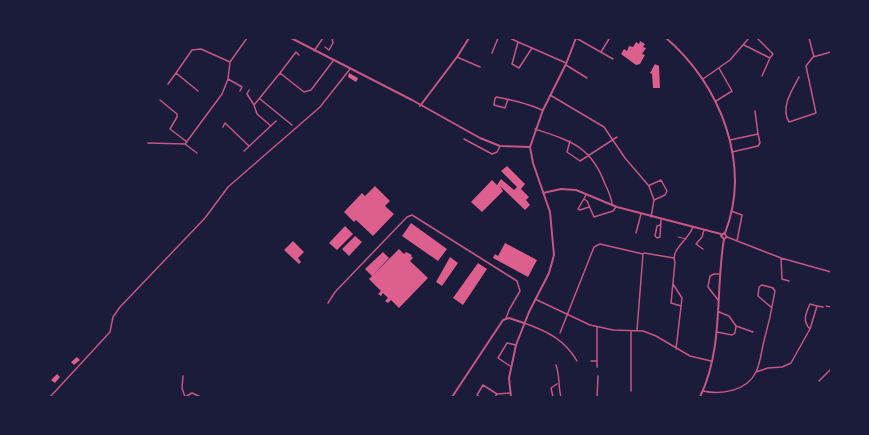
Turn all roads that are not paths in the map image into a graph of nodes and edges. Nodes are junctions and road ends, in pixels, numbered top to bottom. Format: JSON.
{"nodes":[{"id":1,"x":247,"y":38,"type":"edge"},
{"id":2,"x":291,"y":38,"type":"edge"},
{"id":3,"x":323,"y":38,"type":"edge"},
{"id":4,"x":332,"y":38,"type":"edge"},
{"id":5,"x":468,"y":38,"type":"edge"},
{"id":6,"x":498,"y":38,"type":"edge"},
{"id":7,"x":510,"y":38,"type":"edge"},
{"id":8,"x":576,"y":38,"type":"edge"},
{"id":9,"x":609,"y":38,"type":"edge"},
{"id":10,"x":666,"y":38,"type":"edge"},
{"id":11,"x":749,"y":38,"type":"edge"},
{"id":12,"x":757,"y":38,"type":"edge"},
{"id":13,"x":809,"y":38,"type":"edge"},
{"id":14,"x":518,"y":42,"type":"junction"},
{"id":15,"x":744,"y":45,"type":"junction"},
{"id":16,"x":325,"y":47,"type":"dead end"},
{"id":17,"x":532,"y":48,"type":"junction"},
{"id":18,"x":314,"y":51,"type":"junction"},
{"id":19,"x":601,"y":52,"type":"junction"},
{"id":20,"x":831,"y":52,"type":"edge"},
{"id":21,"x":492,"y":54,"type":"dead end"},
{"id":22,"x":298,"y":55,"type":"dead end"},
{"id":23,"x":814,"y":57,"type":"junction"},
{"id":24,"x":457,"y":58,"type":"junction"},
{"id":25,"x":770,"y":58,"type":"junction"},
{"id":26,"x":613,"y":59,"type":"dead end"},
{"id":27,"x":333,"y":61,"type":"junction"},
{"id":28,"x":230,"y":62,"type":"junction"},
{"id":29,"x":566,"y":64,"type":"junction"},
{"id":30,"x":480,"y":67,"type":"dead end"},
{"id":31,"x":719,"y":68,"type":"junction"},
{"id":32,"x":350,"y":69,"type":"junction"},
{"id":33,"x":176,"y":73,"type":"junction"},
{"id":34,"x":280,"y":73,"type":"junction"},
{"id":35,"x":762,"y":76,"type":"dead end"},
{"id":36,"x":586,"y":78,"type":"dead end"},
{"id":37,"x":799,"y":78,"type":"dead end"},
{"id":38,"x":228,"y":79,"type":"junction"},
{"id":39,"x":703,"y":79,"type":"junction"},
{"id":40,"x":192,"y":81,"type":"dead end"},
{"id":41,"x":168,"y":84,"type":"dead end"},
{"id":42,"x":190,"y":84,"type":"junction"},
{"id":43,"x":249,"y":90,"type":"dead end"},
{"id":44,"x":198,"y":91,"type":"dead end"},
{"id":45,"x":240,"y":91,"type":"dead end"},
{"id":46,"x":550,"y":95,"type":"junction"},
{"id":47,"x":260,"y":99,"type":"junction"},
{"id":48,"x":160,"y":100,"type":"dead end"},
{"id":49,"x":508,"y":100,"type":"junction"},
{"id":50,"x":716,"y":101,"type":"junction"},
{"id":51,"x":254,"y":105,"type":"junction"},
{"id":52,"x":420,"y":106,"type":"junction"},
{"id":53,"x":169,"y":107,"type":"junction"},
{"id":54,"x":166,"y":110,"type":"dead end"},
{"id":55,"x":543,"y":110,"type":"junction"},
{"id":56,"x":754,"y":112,"type":"dead end"},
{"id":57,"x":276,"y":121,"type":"dead end"},
{"id":58,"x":292,"y":125,"type":"dead end"},
{"id":59,"x":271,"y":126,"type":"junction"},
{"id":60,"x":223,"y":127,"type":"dead end"},
{"id":61,"x":535,"y":129,"type":"junction"},
{"id":62,"x":758,"y":134,"type":"junction"},
{"id":63,"x":617,"y":137,"type":"dead end"},
{"id":64,"x":464,"y":139,"type":"dead end"},
{"id":65,"x":613,"y":140,"type":"junction"},
{"id":66,"x":730,"y":140,"type":"junction"},
{"id":67,"x":476,"y":142,"type":"dead end"},
{"id":68,"x":570,"y":142,"type":"junction"},
{"id":69,"x":148,"y":143,"type":"dead end"},
{"id":70,"x":186,"y":143,"type":"junction"},
{"id":71,"x":249,"y":146,"type":"junction"},
{"id":72,"x":475,"y":146,"type":"junction"},
{"id":73,"x":500,"y":146,"type":"junction"},
{"id":74,"x":530,"y":147,"type":"junction"},
{"id":75,"x":244,"y":151,"type":"dead end"},
{"id":76,"x":732,"y":152,"type":"junction"},
{"id":77,"x":197,"y":153,"type":"dead end"},
{"id":78,"x":590,"y":156,"type":"junction"},
{"id":79,"x":649,"y":186,"type":"junction"},
{"id":80,"x":543,"y":193,"type":"junction"},
{"id":81,"x":586,"y":195,"type":"junction"},
{"id":82,"x":584,"y":199,"type":"junction"},
{"id":83,"x":654,"y":200,"type":"junction"},
{"id":84,"x":612,"y":206,"type":"junction"},
{"id":85,"x":589,"y":207,"type":"junction"},
{"id":86,"x":616,"y":207,"type":"junction"},
{"id":87,"x":731,"y":211,"type":"junction"},
{"id":88,"x":641,"y":214,"type":"junction"},
{"id":89,"x":651,"y":217,"type":"junction"},
{"id":90,"x":662,"y":220,"type":"junction"},
{"id":91,"x":660,"y":225,"type":"junction"},
{"id":92,"x":693,"y":227,"type":"junction"},
{"id":93,"x":704,"y":230,"type":"junction"},
{"id":94,"x":636,"y":233,"type":"dead end"},
{"id":95,"x":726,"y":233,"type":"junction"},
{"id":96,"x":721,"y":234,"type":"junction"},
{"id":97,"x":678,"y":237,"type":"dead end"},
{"id":98,"x":727,"y":238,"type":"junction"},
{"id":99,"x":686,"y":239,"type":"junction"},
{"id":100,"x":724,"y":240,"type":"junction"},
{"id":101,"x":737,"y":241,"type":"junction"},
{"id":102,"x":703,"y":249,"type":"dead end"},
{"id":103,"x":643,"y":254,"type":"junction"},
{"id":104,"x":674,"y":258,"type":"junction"},
{"id":105,"x":781,"y":258,"type":"junction"},
{"id":106,"x":831,"y":272,"type":"edge"},
{"id":107,"x":719,"y":274,"type":"junction"},
{"id":108,"x":789,"y":281,"type":"dead end"},
{"id":109,"x":673,"y":284,"type":"junction"},
{"id":110,"x":535,"y":299,"type":"junction"},
{"id":111,"x":719,"y":300,"type":"junction"},
{"id":112,"x":328,"y":303,"type":"dead end"},
{"id":113,"x":681,"y":306,"type":"junction"},
{"id":114,"x":817,"y":306,"type":"junction"},
{"id":115,"x":823,"y":307,"type":"road end"},
{"id":116,"x":772,"y":308,"type":"junction"},
{"id":117,"x":719,"y":312,"type":"junction"},
{"id":118,"x":568,"y":314,"type":"junction"},
{"id":119,"x":506,"y":318,"type":"junction"},
{"id":120,"x":524,"y":324,"type":"junction"},
{"id":121,"x":736,"y":326,"type":"junction"},
{"id":122,"x":598,"y":327,"type":"junction"},
{"id":123,"x":810,"y":329,"type":"junction"},
{"id":124,"x":631,"y":330,"type":"junction"},
{"id":125,"x":637,"y":330,"type":"junction"},
{"id":126,"x":717,"y":332,"type":"junction"},
{"id":127,"x":753,"y":332,"type":"dead end"},
{"id":128,"x":560,"y":333,"type":"dead end"},
{"id":129,"x":516,"y":345,"type":"junction"},
{"id":130,"x":676,"y":349,"type":"junction"},
{"id":131,"x":577,"y":361,"type":"dead end"},
{"id":132,"x":591,"y":361,"type":"dead end"},
{"id":133,"x":597,"y":361,"type":"junction"},
{"id":134,"x":711,"y":361,"type":"junction"},
{"id":135,"x":556,"y":365,"type":"dead end"},
{"id":136,"x":510,"y":366,"type":"junction"},
{"id":137,"x":597,"y":367,"type":"dead end"},
{"id":138,"x":831,"y":369,"type":"edge"},
{"id":139,"x":756,"y":372,"type":"junction"},
{"id":140,"x":183,"y":376,"type":"dead end"},
{"id":141,"x":598,"y":376,"type":"dead end"},
{"id":142,"x":819,"y":381,"type":"dead end"},
{"id":143,"x":557,"y":384,"type":"junction"},
{"id":144,"x":631,"y":391,"type":"dead end"},
{"id":145,"x":703,"y":392,"type":"junction"},
{"id":146,"x":510,"y":393,"type":"junction"},
{"id":147,"x":497,"y":394,"type":"junction"},
{"id":148,"x":50,"y":397,"type":"edge"},
{"id":149,"x":185,"y":397,"type":"edge"},
{"id":150,"x":201,"y":397,"type":"edge"},
{"id":151,"x":452,"y":397,"type":"edge"},
{"id":152,"x":480,"y":397,"type":"edge"},
{"id":153,"x":495,"y":397,"type":"edge"},
{"id":154,"x":511,"y":397,"type":"edge"},
{"id":155,"x":553,"y":397,"type":"edge"},
{"id":156,"x":561,"y":397,"type":"edge"},
{"id":157,"x":597,"y":397,"type":"edge"},
{"id":158,"x":700,"y":397,"type":"edge"}],
"edges":[{"from":1,"to":28,"type":"street"},
{"from":2,"to":18,"type":"street"},
{"from":3,"to":18,"type":"street"},
{"from":4,"to":16,"type":"street"},
{"from":5,"to":24,"type":"street"},
{"from":6,"to":21,"type":"street"},
{"from":7,"to":14,"type":"street"},
{"from":8,"to":19,"type":"street"},
{"from":8,"to":29,"type":"street"},
{"from":9,"to":19,"type":"street"},
{"from":10,"to":39,"type":"street"},
{"from":11,"to":15,"type":"street"},
{"from":12,"to":25,"type":"street"},
{"from":13,"to":23,"type":"street"},
{"from":14,"to":17,"type":"street"},
{"from":14,"to":17,"type":"street"},
{"from":15,"to":25,"type":"street"},
{"from":15,"to":31,"type":"street"},
{"from":17,"to":29,"type":"street"},
{"from":18,"to":27,"type":"street"},
{"from":19,"to":26,"type":"street"},
{"from":20,"to":23,"type":"street"},
{"from":22,"to":34,"type":"street"},
{"from":23,"to":37,"type":"street"},
{"from":24,"to":30,"type":"street"},
{"from":24,"to":52,"type":"street"},
{"from":25,"to":35,"type":"street"},
{"from":27,"to":32,"type":"street"},
{"from":27,"to":34,"type":"street"},
{"from":28,"to":33,"type":"street"},
{"from":28,"to":38,"type":"street"},
{"from":29,"to":36,"type":"street"},
{"from":29,"to":46,"type":"street"},
{"from":31,"to":39,"type":"street"},
{"from":31,"to":50,"type":"street"},
{"from":32,"to":52,"type":"street"},
{"from":32,"to":148,"type":"street"},
{"from":33,"to":41,"type":"street"},
{"from":33,"to":42,"type":"street"},
{"from":34,"to":47,"type":"street"},
{"from":38,"to":45,"type":"street"},
{"from":38,"to":70,"type":"street"},
{"from":39,"to":50,"type":"street"},
{"from":40,"to":42,"type":"street"},
{"from":42,"to":44,"type":"street"},
{"from":43,"to":51,"type":"street"},
{"from":46,"to":55,"type":"street"},
{"from":46,"to":65,"type":"street"},
{"from":47,"to":51,"type":"street"},
{"from":47,"to":58,"type":"street"},
{"from":48,"to":53,"type":"street"},
{"from":49,"to":49,"type":"street"},
{"from":49,"to":55,"type":"street"},
{"from":50,"to":66,"type":"street"},
{"from":51,"to":59,"type":"street"},
{"from":52,"to":73,"type":"street"},
{"from":53,"to":54,"type":"street"},
{"from":53,"to":70,"type":"street"},
{"from":55,"to":61,"type":"street"},
{"from":56,"to":62,"type":"street"},
{"from":57,"to":59,"type":"street"},
{"from":59,"to":71,"type":"street"},
{"from":60,"to":71,"type":"street"},
{"from":61,"to":68,"type":"street"},
{"from":61,"to":74,"type":"street"},
{"from":62,"to":66,"type":"street"},
{"from":62,"to":76,"type":"street"},
{"from":63,"to":65,"type":"street"},
{"from":64,"to":72,"type":"street"},
{"from":65,"to":78,"type":"street"},
{"from":65,"to":79,"type":"street"},
{"from":66,"to":76,"type":"street"},
{"from":67,"to":72,"type":"street"},
{"from":68,"to":78,"type":"street"},
{"from":68,"to":78,"type":"street"},
{"from":69,"to":70,"type":"street"},
{"from":70,"to":77,"type":"street"},
{"from":71,"to":75,"type":"street"},
{"from":72,"to":73,"type":"street"},
{"from":73,"to":74,"type":"street"},
{"from":74,"to":80,"type":"street"},
{"from":76,"to":87,"type":"street"},
{"from":78,"to":84,"type":"street"},
{"from":79,"to":83,"type":"street"},
{"from":79,"to":83,"type":"street"},
{"from":80,"to":81,"type":"street"},
{"from":80,"to":110,"type":"street"},
{"from":81,"to":82,"type":"street"},
{"from":81,"to":84,"type":"street"},
{"from":82,"to":85,"type":"street"},
{"from":82,"to":85,"type":"street"},
{"from":83,"to":89,"type":"street"},
{"from":84,"to":86,"type":"street"},
{"from":85,"to":86,"type":"street"},
{"from":86,"to":88,"type":"street"},
{"from":87,"to":95,"type":"street"},
{"from":87,"to":101,"type":"street"},
{"from":88,"to":89,"type":"street"},
{"from":88,"to":94,"type":"street"},
{"from":89,"to":90,"type":"street"},
{"from":90,"to":91,"type":"street"},
{"from":90,"to":92,"type":"street"},
{"from":91,"to":91,"type":"street"},
{"from":92,"to":93,"type":"street"},
{"from":92,"to":99,"type":"street"},
{"from":93,"to":96,"type":"street"},
{"from":93,"to":102,"type":"street"},
{"from":95,"to":96,"type":"street"},
{"from":95,"to":98,"type":"street"},
{"from":96,"to":100,"type":"street"},
{"from":97,"to":99,"type":"lane"},
{"from":98,"to":100,"type":"street"},
{"from":98,"to":101,"type":"street"},
{"from":99,"to":104,"type":"street"},
{"from":100,"to":107,"type":"street"},
{"from":101,"to":105,"type":"street"},
{"from":103,"to":104,"type":"street"},
{"from":103,"to":118,"type":"street"},
{"from":103,"to":125,"type":"street"},
{"from":104,"to":109,"type":"street"},
{"from":105,"to":106,"type":"street"},
{"from":105,"to":108,"type":"street"},
{"from":107,"to":111,"type":"street"},
{"from":107,"to":111,"type":"street"},
{"from":109,"to":113,"type":"street"},
{"from":109,"to":113,"type":"street"},
{"from":110,"to":118,"type":"street"},
{"from":110,"to":120,"type":"street"},
{"from":111,"to":117,"type":"street"},
{"from":112,"to":119,"type":"street"},
{"from":113,"to":130,"type":"street"},
{"from":114,"to":115,"type":"street"},
{"from":114,"to":123,"type":"street"},
{"from":114,"to":123,"type":"street"},
{"from":116,"to":116,"type":"street"},
{"from":116,"to":139,"type":"street"},
{"from":117,"to":121,"type":"street"},
{"from":117,"to":126,"type":"street"},
{"from":118,"to":122,"type":"street"},
{"from":118,"to":128,"type":"street"},
{"from":119,"to":120,"type":"street"},
{"from":119,"to":151,"type":"street"},
{"from":120,"to":129,"type":"street"},
{"from":120,"to":131,"type":"street"},
{"from":121,"to":126,"type":"street"},
{"from":121,"to":127,"type":"street"},
{"from":122,"to":124,"type":"street"},
{"from":122,"to":133,"type":"street"},
{"from":123,"to":139,"type":"street"},
{"from":124,"to":125,"type":"street"},
{"from":124,"to":144,"type":"street"},
{"from":125,"to":130,"type":"street"},
{"from":126,"to":134,"type":"street"},
{"from":129,"to":136,"type":"street"},
{"from":129,"to":136,"type":"street"},
{"from":130,"to":134,"type":"street"},
{"from":132,"to":133,"type":"street"},
{"from":133,"to":137,"type":"street"},
{"from":134,"to":145,"type":"street"},
{"from":135,"to":143,"type":"street"},
{"from":136,"to":146,"type":"street"},
{"from":138,"to":142,"type":"street"},
{"from":139,"to":145,"type":"street"},
{"from":140,"to":149,"type":"street"},
{"from":141,"to":157,"type":"street"},
{"from":143,"to":155,"type":"street"},
{"from":143,"to":156,"type":"street"},
{"from":145,"to":158,"type":"street"},
{"from":146,"to":147,"type":"street"},
{"from":146,"to":154,"type":"street"},
{"from":147,"to":152,"type":"street"},
{"from":147,"to":153,"type":"street"},
{"from":149,"to":150,"type":"street"}]}
